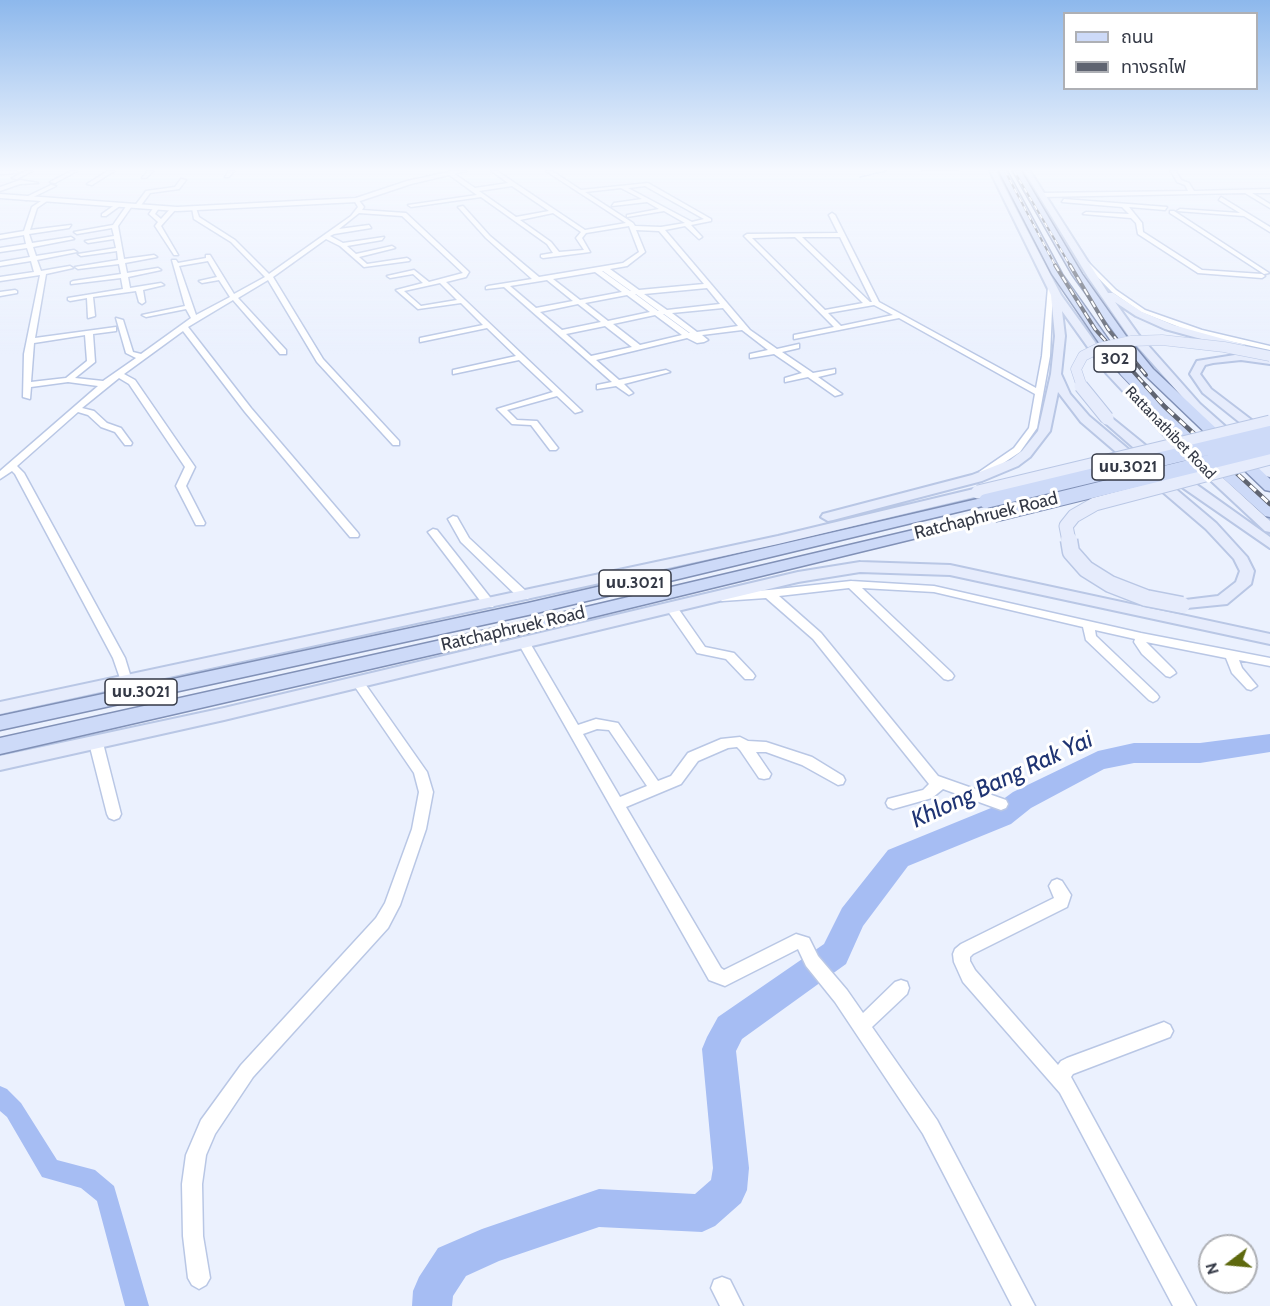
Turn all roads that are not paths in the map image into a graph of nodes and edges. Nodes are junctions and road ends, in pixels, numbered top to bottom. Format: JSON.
{"nodes":[{"id":1,"x":32,"y":232,"type":"edge"},
{"id":2,"x":116,"y":232,"type":"edge"},
{"id":3,"x":161,"y":232,"type":"edge"},
{"id":4,"x":218,"y":232,"type":"edge"},
{"id":5,"x":333,"y":232,"type":"edge"},
{"id":6,"x":341,"y":232,"type":"edge"},
{"id":7,"x":423,"y":232,"type":"edge"},
{"id":8,"x":483,"y":232,"type":"edge"},
{"id":9,"x":533,"y":232,"type":"edge"},
{"id":10,"x":584,"y":232,"type":"edge"},
{"id":11,"x":637,"y":232,"type":"edge"},
{"id":12,"x":640,"y":232,"type":"edge"},
{"id":13,"x":663,"y":232,"type":"edge"},
{"id":14,"x":695,"y":232,"type":"edge"},
{"id":15,"x":840,"y":232,"type":"edge"},
{"id":16,"x":1023,"y":232,"type":"edge"},
{"id":17,"x":1024,"y":232,"type":"edge"},
{"id":18,"x":1035,"y":232,"type":"edge"},
{"id":19,"x":1057,"y":232,"type":"edge"},
{"id":20,"x":1063,"y":232,"type":"edge"},
{"id":21,"x":1140,"y":232,"type":"edge"},
{"id":22,"x":1201,"y":232,"type":"edge"},
{"id":23,"x":26,"y":233,"type":"junction"},
{"id":24,"x":330,"y":234,"type":"junction"},
{"id":25,"x":842,"y":235,"type":"junction"},
{"id":26,"x":1024,"y":235,"type":"junction"},
{"id":27,"x":797,"y":236,"type":"junction"},
{"id":28,"x":0,"y":237,"type":"edge"},
{"id":29,"x":116,"y":237,"type":"junction"},
{"id":30,"x":382,"y":237,"type":"dead end"},
{"id":31,"x":699,"y":237,"type":"dead end"},
{"id":32,"x":646,"y":238,"type":"dead end"},
{"id":33,"x":71,"y":239,"type":"dead end"},
{"id":34,"x":88,"y":241,"type":"dead end"},
{"id":35,"x":1070,"y":242,"type":"joint"},
{"id":36,"x":342,"y":245,"type":"junction"},
{"id":37,"x":30,"y":246,"type":"junction"},
{"id":38,"x":392,"y":248,"type":"dead end"},
{"id":39,"x":650,"y":248,"type":"dead end"},
{"id":40,"x":119,"y":249,"type":"junction"},
{"id":41,"x":0,"y":250,"type":"edge"},
{"id":42,"x":1078,"y":254,"type":"junction"},
{"id":43,"x":558,"y":255,"type":"junction"},
{"id":44,"x":154,"y":256,"type":"dead end"},
{"id":45,"x":354,"y":256,"type":"junction"},
{"id":46,"x":543,"y":256,"type":"dead end"},
{"id":47,"x":34,"y":259,"type":"junction"},
{"id":48,"x":175,"y":260,"type":"junction"},
{"id":49,"x":407,"y":260,"type":"dead end"},
{"id":50,"x":122,"y":261,"type":"junction"},
{"id":51,"x":0,"y":264,"type":"edge"},
{"id":52,"x":568,"y":264,"type":"dead end"},
{"id":53,"x":78,"y":267,"type":"dead end"},
{"id":54,"x":70,"y":268,"type":"dead end"},
{"id":55,"x":158,"y":270,"type":"dead end"},
{"id":56,"x":602,"y":270,"type":"junction"},
{"id":57,"x":580,"y":273,"type":"junction"},
{"id":58,"x":41,"y":274,"type":"junction"},
{"id":59,"x":124,"y":275,"type":"junction"},
{"id":60,"x":1267,"y":275,"type":"edge"},
{"id":61,"x":390,"y":276,"type":"dead end"},
{"id":62,"x":269,"y":277,"type":"junction"},
{"id":63,"x":1092,"y":277,"type":"junction"},
{"id":64,"x":220,"y":278,"type":"junction"},
{"id":65,"x":0,"y":279,"type":"edge"},
{"id":66,"x":538,"y":280,"type":"junction"},
{"id":67,"x":550,"y":280,"type":"junction"},
{"id":68,"x":202,"y":281,"type":"dead end"},
{"id":69,"x":441,"y":281,"type":"junction"},
{"id":70,"x":73,"y":283,"type":"dead end"},
{"id":71,"x":428,"y":283,"type":"junction"},
{"id":72,"x":161,"y":285,"type":"dead end"},
{"id":73,"x":707,"y":286,"type":"junction"},
{"id":74,"x":507,"y":287,"type":"junction"},
{"id":75,"x":139,"y":288,"type":"junction"},
{"id":76,"x":488,"y":288,"type":"dead end"},
{"id":77,"x":127,"y":290,"type":"junction"},
{"id":78,"x":1053,"y":291,"type":"junction"},
{"id":79,"x":15,"y":292,"type":"dead end"},
{"id":80,"x":632,"y":293,"type":"junction"},
{"id":81,"x":0,"y":294,"type":"edge"},
{"id":82,"x":90,"y":296,"type":"junction"},
{"id":83,"x":234,"y":298,"type":"junction"},
{"id":84,"x":70,"y":299,"type":"dead end"},
{"id":85,"x":462,"y":301,"type":"junction"},
{"id":86,"x":142,"y":302,"type":"dead end"},
{"id":87,"x":579,"y":302,"type":"junction"},
{"id":88,"x":872,"y":304,"type":"junction"},
{"id":89,"x":724,"y":306,"type":"junction"},
{"id":90,"x":188,"y":307,"type":"junction"},
{"id":91,"x":534,"y":311,"type":"junction"},
{"id":92,"x":823,"y":312,"type":"junction"},
{"id":93,"x":660,"y":313,"type":"junction"},
{"id":94,"x":146,"y":315,"type":"dead end"},
{"id":95,"x":91,"y":316,"type":"dead end"},
{"id":96,"x":900,"y":316,"type":"junction"},
{"id":97,"x":195,"y":319,"type":"junction"},
{"id":98,"x":119,"y":320,"type":"dead end"},
{"id":99,"x":606,"y":323,"type":"junction"},
{"id":100,"x":488,"y":326,"type":"junction"},
{"id":101,"x":184,"y":327,"type":"junction"},
{"id":102,"x":742,"y":328,"type":"junction"},
{"id":103,"x":839,"y":328,"type":"junction"},
{"id":104,"x":113,"y":329,"type":"dead end"},
{"id":105,"x":88,"y":333,"type":"junction"},
{"id":106,"x":560,"y":333,"type":"junction"},
{"id":107,"x":692,"y":335,"type":"junction"},
{"id":108,"x":797,"y":337,"type":"dead end"},
{"id":109,"x":423,"y":340,"type":"dead end"},
{"id":110,"x":32,"y":341,"type":"junction"},
{"id":111,"x":796,"y":346,"type":"dead end"},
{"id":112,"x":639,"y":348,"type":"junction"},
{"id":113,"x":1270,"y":348,"type":"edge"},
{"id":114,"x":775,"y":351,"type":"junction"},
{"id":115,"x":283,"y":352,"type":"dead end"},
{"id":116,"x":1270,"y":354,"type":"edge"},
{"id":117,"x":753,"y":356,"type":"dead end"},
{"id":118,"x":142,"y":357,"type":"junction"},
{"id":119,"x":521,"y":357,"type":"junction"},
{"id":120,"x":589,"y":358,"type":"junction"},
{"id":121,"x":1270,"y":361,"type":"edge"},
{"id":122,"x":832,"y":371,"type":"dead end"},
{"id":123,"x":1162,"y":371,"type":"junction"},
{"id":124,"x":456,"y":372,"type":"dead end"},
{"id":125,"x":666,"y":372,"type":"dead end"},
{"id":126,"x":118,"y":374,"type":"junction"},
{"id":127,"x":1056,"y":374,"type":"junction"},
{"id":128,"x":1195,"y":374,"type":"junction"},
{"id":129,"x":811,"y":375,"type":"junction"},
{"id":130,"x":68,"y":380,"type":"junction"},
{"id":131,"x":788,"y":380,"type":"dead end"},
{"id":132,"x":617,"y":383,"type":"junction"},
{"id":133,"x":105,"y":384,"type":"junction"},
{"id":134,"x":27,"y":385,"type":"junction"},
{"id":135,"x":600,"y":387,"type":"dead end"},
{"id":136,"x":559,"y":393,"type":"junction"},
{"id":137,"x":629,"y":393,"type":"dead end"},
{"id":138,"x":1039,"y":393,"type":"junction"},
{"id":139,"x":838,"y":394,"type":"dead end"},
{"id":140,"x":27,"y":397,"type":"dead end"},
{"id":141,"x":75,"y":409,"type":"junction"},
{"id":142,"x":578,"y":411,"type":"dead end"},
{"id":143,"x":1152,"y":417,"type":"junction"},
{"id":144,"x":1270,"y":422,"type":"edge"},
{"id":145,"x":1270,"y":428,"type":"edge"},
{"id":146,"x":1270,"y":433,"type":"edge"},
{"id":147,"x":1270,"y":440,"type":"edge"},
{"id":148,"x":128,"y":443,"type":"dead end"},
{"id":149,"x":396,"y":443,"type":"dead end"},
{"id":150,"x":1270,"y":447,"type":"edge"},
{"id":151,"x":553,"y":448,"type":"dead end"},
{"id":152,"x":1270,"y":458,"type":"edge"},
{"id":153,"x":12,"y":466,"type":"junction"},
{"id":154,"x":1171,"y":473,"type":"junction"},
{"id":155,"x":1270,"y":473,"type":"edge"},
{"id":156,"x":0,"y":476,"type":"edge"},
{"id":157,"x":1233,"y":481,"type":"junction"},
{"id":158,"x":955,"y":483,"type":"junction"},
{"id":159,"x":1270,"y":487,"type":"edge"},
{"id":160,"x":986,"y":503,"type":"junction"},
{"id":161,"x":1270,"y":513,"type":"edge"},
{"id":162,"x":453,"y":519,"type":"dead end"},
{"id":163,"x":200,"y":523,"type":"dead end"},
{"id":164,"x":1270,"y":528,"type":"edge"},
{"id":165,"x":434,"y":532,"type":"dead end"},
{"id":166,"x":354,"y":535,"type":"dead end"},
{"id":167,"x":1270,"y":544,"type":"edge"},
{"id":168,"x":725,"y":552,"type":"junction"},
{"id":169,"x":860,"y":567,"type":"junction"},
{"id":170,"x":1247,"y":571,"type":"junction"},
{"id":171,"x":851,"y":584,"type":"junction"},
{"id":172,"x":769,"y":594,"type":"junction"},
{"id":173,"x":524,"y":596,"type":"junction"},
{"id":174,"x":710,"y":598,"type":"junction"},
{"id":175,"x":489,"y":604,"type":"junction"},
{"id":176,"x":671,"y":607,"type":"junction"},
{"id":177,"x":1089,"y":625,"type":"junction"},
{"id":178,"x":1141,"y":637,"type":"junction"},
{"id":179,"x":1270,"y":639,"type":"edge"},
{"id":180,"x":523,"y":641,"type":"junction"},
{"id":181,"x":1270,"y":647,"type":"edge"},
{"id":182,"x":1231,"y":656,"type":"junction"},
{"id":183,"x":283,"y":660,"type":"junction"},
{"id":184,"x":1270,"y":662,"type":"edge"},
{"id":185,"x":202,"y":666,"type":"junction"},
{"id":186,"x":1170,"y":673,"type":"dead end"},
{"id":187,"x":351,"y":674,"type":"junction"},
{"id":188,"x":749,"y":676,"type":"dead end"},
{"id":189,"x":948,"y":676,"type":"dead end"},
{"id":190,"x":126,"y":681,"type":"junction"},
{"id":191,"x":1251,"y":686,"type":"dead end"},
{"id":192,"x":1152,"y":697,"type":"dead end"},
{"id":193,"x":0,"y":708,"type":"edge"},
{"id":194,"x":0,"y":723,"type":"edge"},
{"id":195,"x":575,"y":732,"type":"junction"},
{"id":196,"x":96,"y":742,"type":"junction"},
{"id":197,"x":0,"y":746,"type":"edge"},
{"id":198,"x":745,"y":746,"type":"junction"},
{"id":199,"x":0,"y":763,"type":"edge"},
{"id":200,"x":764,"y":774,"type":"dead end"},
{"id":201,"x":838,"y":780,"type":"dead end"},
{"id":202,"x":939,"y":784,"type":"junction"},
{"id":203,"x":656,"y":789,"type":"junction"},
{"id":204,"x":893,"y":803,"type":"dead end"},
{"id":205,"x":618,"y":804,"type":"junction"},
{"id":206,"x":1001,"y":804,"type":"dead end"},
{"id":207,"x":114,"y":814,"type":"dead end"},
{"id":208,"x":1057,"y":886,"type":"dead end"},
{"id":209,"x":900,"y":988,"type":"dead end"},
{"id":210,"x":861,"y":1026,"type":"junction"},
{"id":211,"x":1164,"y":1031,"type":"dead end"},
{"id":212,"x":1064,"y":1086,"type":"junction"},
{"id":213,"x":200,"y":1278,"type":"dead end"},
{"id":214,"x":1024,"y":1306,"type":"edge"},
{"id":215,"x":1185,"y":1306,"type":"edge"}],
"edges":[{"from":1,"to":23,"type":"street"},
{"from":2,"to":29,"type":"street"},
{"from":3,"to":48,"type":"street"},
{"from":4,"to":62,"type":"street"},
{"from":5,"to":24,"type":"street"},
{"from":6,"to":24,"type":"street"},
{"from":7,"to":69,"type":"street"},
{"from":8,"to":66,"type":"street"},
{"from":9,"to":43,"type":"street"},
{"from":10,"to":43,"type":"street"},
{"from":11,"to":56,"type":"street"},
{"from":12,"to":32,"type":"street"},
{"from":13,"to":73,"type":"street"},
{"from":14,"to":31,"type":"street"},
{"from":15,"to":25,"type":"street"},
{"from":16,"to":26,"type":"main road","name":"Rattanathibet Road","number":"302"},
{"from":17,"to":26,"type":"main road"},
{"from":18,"to":157,"type":"main road","name":"Rattanathibet Road","number":"302"},
{"from":19,"to":159,"type":"main road","name":"Rattanathibet Road","number":"302"},
{"from":20,"to":35,"type":"main road"},
{"from":21,"to":60,"type":"street"},
{"from":22,"to":60,"type":"street"},
{"from":23,"to":28,"type":"street"},
{"from":23,"to":37,"type":"street"},
{"from":24,"to":36,"type":"street"},
{"from":24,"to":62,"type":"street"},
{"from":25,"to":27,"type":"street"},
{"from":25,"to":88,"type":"street"},
{"from":26,"to":78,"type":"main road","name":"Rattanathibet Road","number":"302"},
{"from":27,"to":88,"type":"street"},
{"from":27,"to":92,"type":"street"},
{"from":29,"to":34,"type":"street"},
{"from":29,"to":40,"type":"street"},
{"from":30,"to":36,"type":"street"},
{"from":33,"to":37,"type":"street"},
{"from":35,"to":42,"type":"main road","number":"302"},
{"from":36,"to":45,"type":"street"},
{"from":37,"to":41,"type":"street"},
{"from":37,"to":47,"type":"street"},
{"from":38,"to":45,"type":"street"},
{"from":39,"to":56,"type":"street"},
{"from":40,"to":47,"type":"street"},
{"from":40,"to":50,"type":"street"},
{"from":42,"to":63,"type":"main road","number":"302"},
{"from":42,"to":113,"type":"street"},
{"from":43,"to":46,"type":"street"},
{"from":44,"to":50,"type":"street"},
{"from":45,"to":49,"type":"street"},
{"from":47,"to":51,"type":"street"},
{"from":47,"to":58,"type":"street"},
{"from":48,"to":64,"type":"street"},
{"from":48,"to":90,"type":"street"},
{"from":50,"to":53,"type":"street"},
{"from":50,"to":59,"type":"street"},
{"from":52,"to":57,"type":"street"},
{"from":54,"to":58,"type":"street"},
{"from":55,"to":59,"type":"street"},
{"from":56,"to":57,"type":"street"},
{"from":56,"to":67,"type":"street"},
{"from":56,"to":80,"type":"street"},
{"from":57,"to":67,"type":"street"},
{"from":58,"to":65,"type":"street"},
{"from":58,"to":110,"type":"street"},
{"from":59,"to":70,"type":"street"},
{"from":59,"to":77,"type":"street"},
{"from":61,"to":71,"type":"street"},
{"from":62,"to":83,"type":"street"},
{"from":62,"to":149,"type":"street"},
{"from":63,"to":116,"type":"main road"},
{"from":63,"to":123,"type":"main road","number":"302"},
{"from":64,"to":68,"type":"street"},
{"from":64,"to":83,"type":"street"},
{"from":66,"to":67,"type":"street"},
{"from":66,"to":74,"type":"street"},
{"from":67,"to":74,"type":"street"},
{"from":67,"to":87,"type":"street"},
{"from":69,"to":71,"type":"street"},
{"from":69,"to":85,"type":"street"},
{"from":71,"to":85,"type":"street"},
{"from":72,"to":75,"type":"street"},
{"from":73,"to":80,"type":"street"},
{"from":73,"to":89,"type":"street"},
{"from":74,"to":76,"type":"street"},
{"from":74,"to":91,"type":"street"},
{"from":75,"to":77,"type":"street"},
{"from":75,"to":86,"type":"street"},
{"from":77,"to":82,"type":"street"},
{"from":78,"to":127,"type":"main road"},
{"from":78,"to":138,"type":"street"},
{"from":78,"to":143,"type":"main road","name":"Rattanathibet Road","number":"302"},
{"from":79,"to":81,"type":"street"},
{"from":80,"to":87,"type":"street"},
{"from":80,"to":93,"type":"street"},
{"from":82,"to":84,"type":"street"},
{"from":82,"to":95,"type":"street"},
{"from":83,"to":97,"type":"street"},
{"from":83,"to":115,"type":"street"},
{"from":85,"to":100,"type":"street"},
{"from":87,"to":91,"type":"street"},
{"from":87,"to":99,"type":"street"},
{"from":88,"to":92,"type":"street"},
{"from":88,"to":96,"type":"street"},
{"from":89,"to":93,"type":"street"},
{"from":89,"to":102,"type":"street"},
{"from":90,"to":94,"type":"street"},
{"from":90,"to":97,"type":"street"},
{"from":91,"to":106,"type":"street"},
{"from":92,"to":103,"type":"street"},
{"from":93,"to":99,"type":"street"},
{"from":93,"to":107,"type":"street"},
{"from":96,"to":103,"type":"street"},
{"from":96,"to":138,"type":"street"},
{"from":97,"to":101,"type":"street"},
{"from":98,"to":118,"type":"street"},
{"from":99,"to":106,"type":"street"},
{"from":99,"to":112,"type":"street"},
{"from":100,"to":109,"type":"street"},
{"from":100,"to":119,"type":"street"},
{"from":101,"to":118,"type":"street"},
{"from":101,"to":166,"type":"street"},
{"from":102,"to":107,"type":"street"},
{"from":102,"to":114,"type":"street"},
{"from":103,"to":108,"type":"street"},
{"from":104,"to":105,"type":"street"},
{"from":105,"to":110,"type":"street"},
{"from":105,"to":130,"type":"street"},
{"from":106,"to":120,"type":"street"},
{"from":107,"to":112,"type":"street"},
{"from":110,"to":134,"type":"street"},
{"from":111,"to":114,"type":"street"},
{"from":112,"to":120,"type":"street"},
{"from":114,"to":117,"type":"street"},
{"from":114,"to":129,"type":"street"},
{"from":116,"to":154,"type":"main road","bridge":true},
{"from":118,"to":126,"type":"street"},
{"from":119,"to":124,"type":"street"},
{"from":119,"to":136,"type":"street"},
{"from":120,"to":132,"type":"street"},
{"from":121,"to":128,"type":"main road"},
{"from":122,"to":129,"type":"street"},
{"from":123,"to":147,"type":"main road"},
{"from":123,"to":155,"type":"main road","number":"302"},
{"from":125,"to":132,"type":"street"},
{"from":126,"to":133,"type":"street"},
{"from":126,"to":163,"type":"street"},
{"from":127,"to":158,"type":"main road"},
{"from":127,"to":170,"type":"main road"},
{"from":128,"to":145,"type":"main road"},
{"from":128,"to":147,"type":"main road"},
{"from":129,"to":131,"type":"street"},
{"from":129,"to":139,"type":"street"},
{"from":130,"to":133,"type":"street"},
{"from":130,"to":134,"type":"street"},
{"from":132,"to":135,"type":"street"},
{"from":132,"to":137,"type":"street"},
{"from":133,"to":141,"type":"street"},
{"from":134,"to":140,"type":"street"},
{"from":136,"to":142,"type":"street"},
{"from":136,"to":151,"type":"street"},
{"from":138,"to":158,"type":"street"},
{"from":141,"to":148,"type":"street"},
{"from":141,"to":153,"type":"street"},
{"from":143,"to":157,"type":"main road"},
{"from":143,"to":164,"type":"main road","name":"Rattanathibet Road","number":"302"},
{"from":144,"to":160,"type":"main road","bridge":true},
{"from":146,"to":160,"type":"main road","name":"Ratchaphruek Road","number":"นบ.3021","bridge":true},
{"from":150,"to":160,"type":"main road","name":"Ratchaphruek Road","number":"นบ.3021","bridge":true},
{"from":152,"to":170,"type":"main road","bridge":true},
{"from":153,"to":156,"type":"street"},
{"from":153,"to":190,"type":"street"},
{"from":154,"to":167,"type":"main road"},
{"from":154,"to":170,"type":"main road"},
{"from":157,"to":161,"type":"main road","name":"Rattanathibet Road","number":"302"},
{"from":158,"to":168,"type":"main road"},
{"from":160,"to":168,"type":"main road"},
{"from":160,"to":183,"type":"main road","name":"Ratchaphruek Road","number":"นบ.3021"},
{"from":160,"to":187,"type":"main road","name":"Ratchaphruek Road","number":"นบ.3021"},
{"from":162,"to":173,"type":"street"},
{"from":165,"to":175,"type":"street"},
{"from":168,"to":173,"type":"main road"},
{"from":169,"to":174,"type":"main road"},
{"from":169,"to":179,"type":"main road"},
{"from":169,"to":181,"type":"main road"},
{"from":171,"to":172,"type":"street"},
{"from":171,"to":177,"type":"street"},
{"from":171,"to":189,"type":"street"},
{"from":172,"to":174,"type":"street"},
{"from":172,"to":202,"type":"street"},
{"from":173,"to":175,"type":"main road"},
{"from":174,"to":176,"type":"main road"},
{"from":175,"to":185,"type":"main road"},
{"from":176,"to":180,"type":"main road"},
{"from":176,"to":188,"type":"street"},
{"from":177,"to":178,"type":"street"},
{"from":177,"to":192,"type":"street"},
{"from":178,"to":182,"type":"street"},
{"from":178,"to":186,"type":"street"},
{"from":180,"to":187,"type":"main road"},
{"from":180,"to":195,"type":"street"},
{"from":182,"to":184,"type":"street"},
{"from":182,"to":191,"type":"street"},
{"from":183,"to":185,"type":"main road"},
{"from":183,"to":194,"type":"main road","name":"Ratchaphruek Road","number":"นบ.3021"},
{"from":185,"to":190,"type":"main road","number":"นบ.3021"},
{"from":187,"to":196,"type":"main road","number":"นบ.3021"},
{"from":187,"to":197,"type":"main road","name":"Ratchaphruek Road","number":"นบ.3021"},
{"from":187,"to":213,"type":"street"},
{"from":190,"to":193,"type":"main road","number":"นบ.3021"},
{"from":195,"to":203,"type":"street"},
{"from":195,"to":205,"type":"street"},
{"from":196,"to":199,"type":"main road","number":"นบ.3021"},
{"from":196,"to":207,"type":"street"},
{"from":198,"to":200,"type":"street"},
{"from":198,"to":201,"type":"street"},
{"from":198,"to":203,"type":"street"},
{"from":202,"to":204,"type":"street"},
{"from":202,"to":206,"type":"street"},
{"from":203,"to":205,"type":"street"},
{"from":205,"to":210,"type":"street"},
{"from":208,"to":212,"type":"street"},
{"from":209,"to":210,"type":"street"},
{"from":210,"to":214,"type":"street"},
{"from":211,"to":212,"type":"street"},
{"from":212,"to":215,"type":"street"}]}
